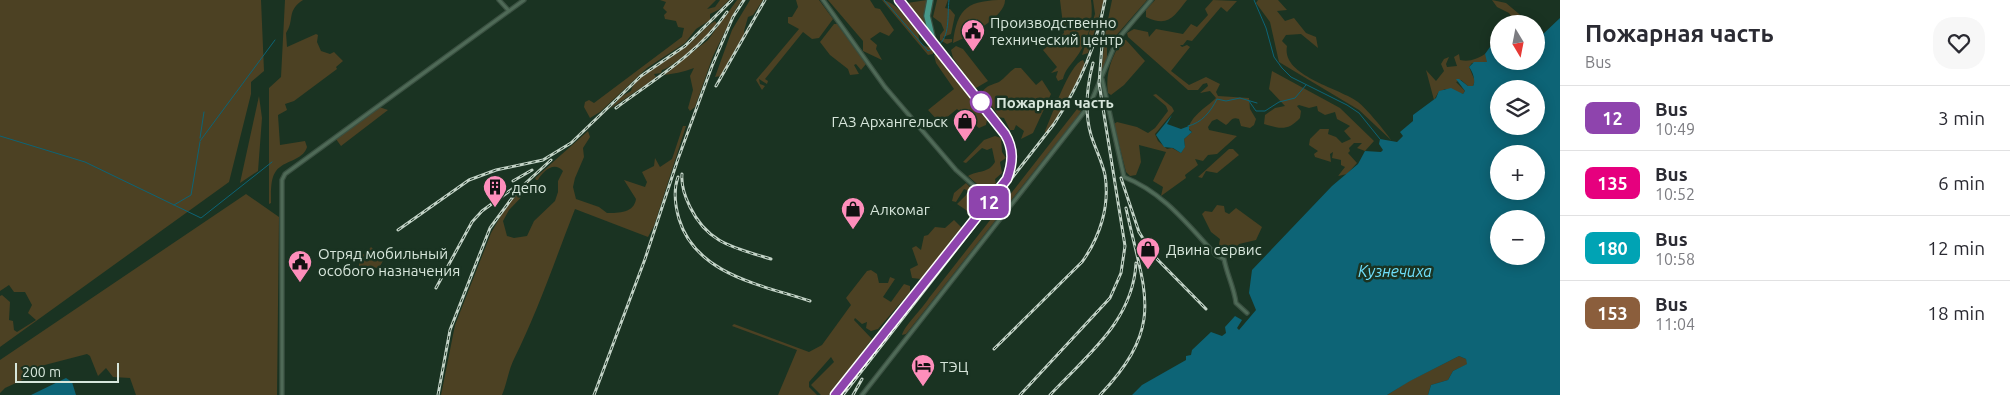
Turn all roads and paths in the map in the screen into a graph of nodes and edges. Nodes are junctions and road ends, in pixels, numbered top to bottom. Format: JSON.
{"nodes":[{"id":1,"x":499,"y":0,"type":"edge"},
{"id":2,"x":524,"y":0,"type":"edge"},
{"id":3,"x":823,"y":0,"type":"edge"},
{"id":4,"x":899,"y":0,"type":"edge"},
{"id":5,"x":930,"y":0,"type":"edge"},
{"id":6,"x":1151,"y":0,"type":"edge"},
{"id":7,"x":509,"y":11,"type":"junction"},
{"id":8,"x":935,"y":46,"type":"junction"},
{"id":9,"x":1102,"y":78,"type":"junction"},
{"id":10,"x":990,"y":200,"type":"junction"},
{"id":11,"x":1247,"y":313,"type":"dead end"},
{"id":12,"x":282,"y":395,"type":"edge"},
{"id":13,"x":835,"y":395,"type":"edge"},
{"id":14,"x":862,"y":395,"type":"edge"}],
"edges":[{"from":1,"to":7,"type":"street"},
{"from":2,"to":7,"type":"street"},
{"from":3,"to":10,"type":"street"},
{"from":4,"to":8,"type":"main road"},
{"from":5,"to":8,"type":"main road"},
{"from":6,"to":9,"type":"street"},
{"from":7,"to":12,"type":"street"},
{"from":8,"to":10,"type":"main road"},
{"from":9,"to":11,"type":"street"},
{"from":9,"to":14,"type":"street"},
{"from":10,"to":13,"type":"main road"}]}
